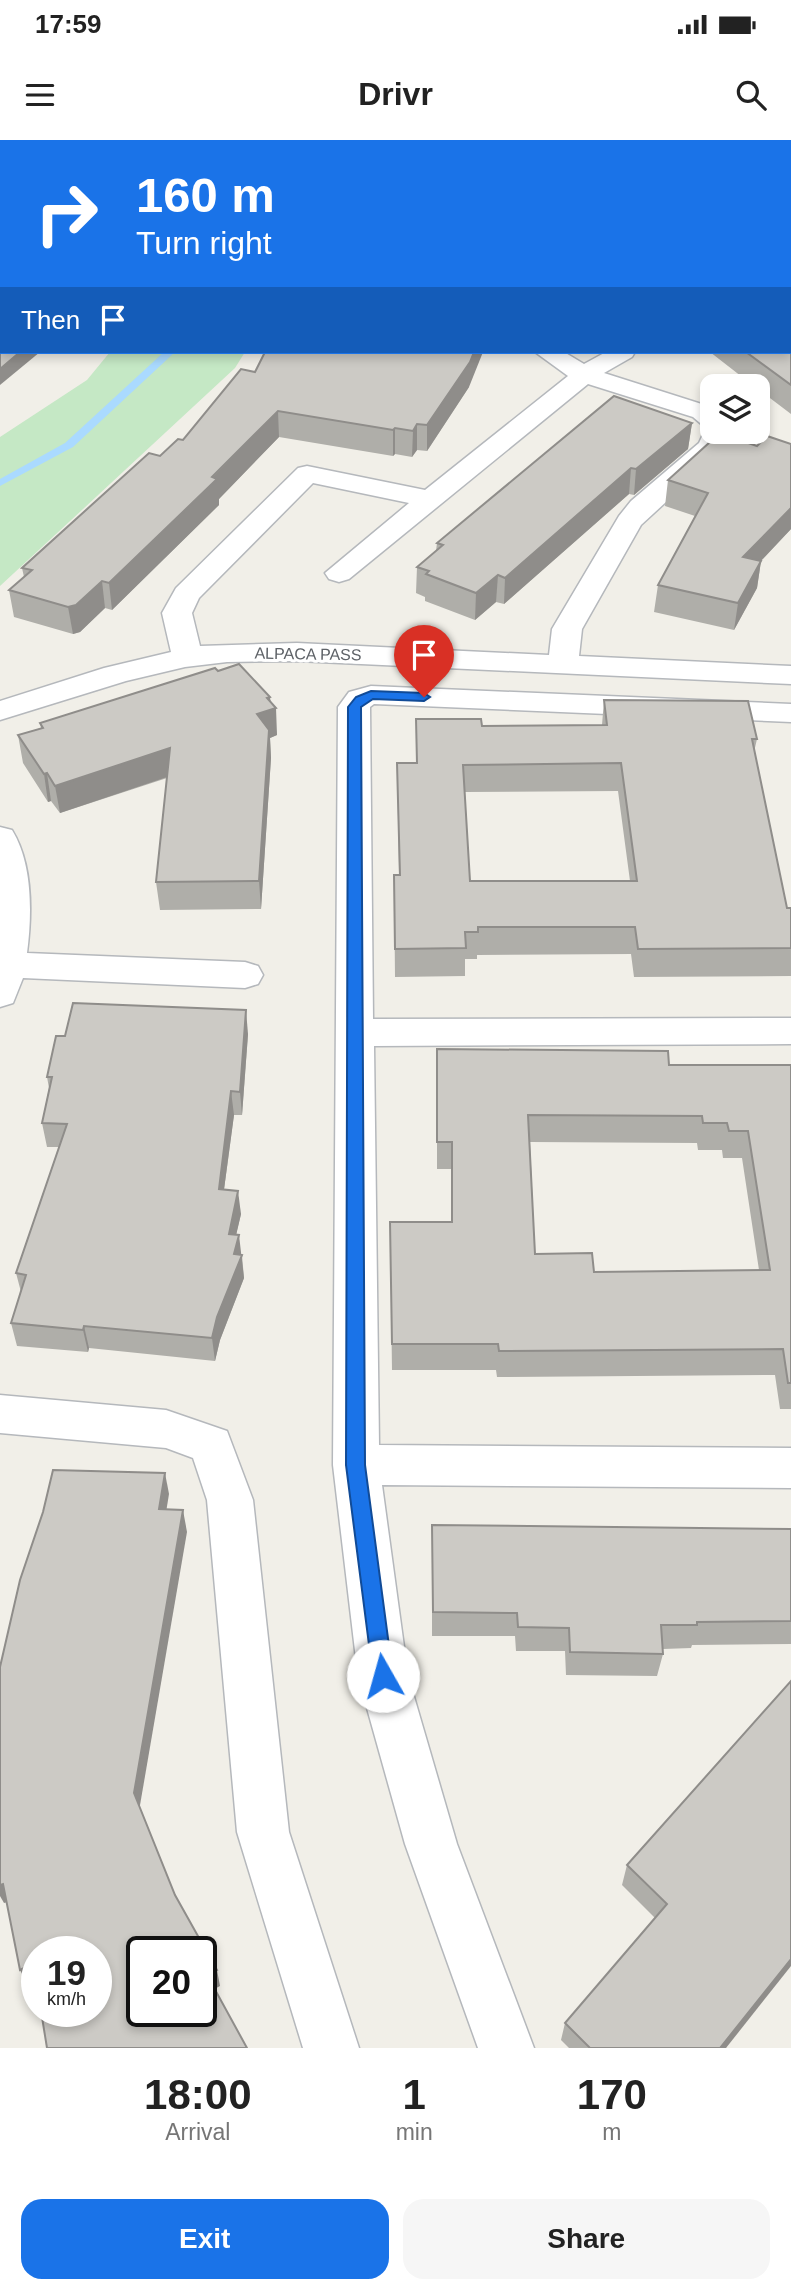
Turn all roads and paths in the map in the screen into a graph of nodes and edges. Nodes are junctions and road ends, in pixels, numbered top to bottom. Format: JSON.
{"nodes":[{"id":1,"x":550,"y":354,"type":"edge"},
{"id":2,"x":620,"y":354,"type":"edge"},
{"id":3,"x":584,"y":375,"type":"junction"},
{"id":4,"x":700,"y":411,"type":"edge"},
{"id":5,"x":712,"y":444,"type":"edge"},
{"id":6,"x":430,"y":499,"type":"junction"},
{"id":7,"x":339,"y":573,"type":"dead end"},
{"id":8,"x":187,"y":657,"type":"junction"},
{"id":9,"x":564,"y":664,"type":"junction"},
{"id":10,"x":791,"y":676,"type":"edge"},
{"id":11,"x":0,"y":711,"type":"edge"},
{"id":12,"x":791,"y":713,"type":"edge"},
{"id":13,"x":0,"y":838,"type":"edge"},
{"id":14,"x":245,"y":975,"type":"dead end"},
{"id":15,"x":5,"y":980,"type":"edge"},
{"id":16,"x":791,"y":1031,"type":"edge"},
{"id":17,"x":354,"y":1033,"type":"junction"},
{"id":18,"x":0,"y":1414,"type":"edge"},
{"id":19,"x":356,"y":1465,"type":"junction"},
{"id":20,"x":791,"y":1468,"type":"edge"},
{"id":21,"x":331,"y":2048,"type":"edge"},
{"id":22,"x":506,"y":2048,"type":"edge"}],
"edges":[{"from":1,"to":3,"type":"street"},
{"from":2,"to":3,"type":"street"},
{"from":3,"to":4,"type":"street"},
{"from":3,"to":6,"type":"street"},
{"from":5,"to":9,"type":"street"},
{"from":6,"to":7,"type":"street"},
{"from":6,"to":8,"type":"street"},
{"from":8,"to":9,"type":"street","name":"ALPACA PASS"},
{"from":8,"to":11,"type":"street","name":"ALPACA PASS"},
{"from":9,"to":10,"type":"street","name":"ALPACA PASS"},
{"from":12,"to":17,"type":"street"},
{"from":13,"to":15,"type":"street"},
{"from":14,"to":15,"type":"street"},
{"from":16,"to":17,"type":"street"},
{"from":17,"to":19,"type":"street"},
{"from":18,"to":21,"type":"street"},
{"from":19,"to":20,"type":"street"},
{"from":19,"to":22,"type":"street"}]}
